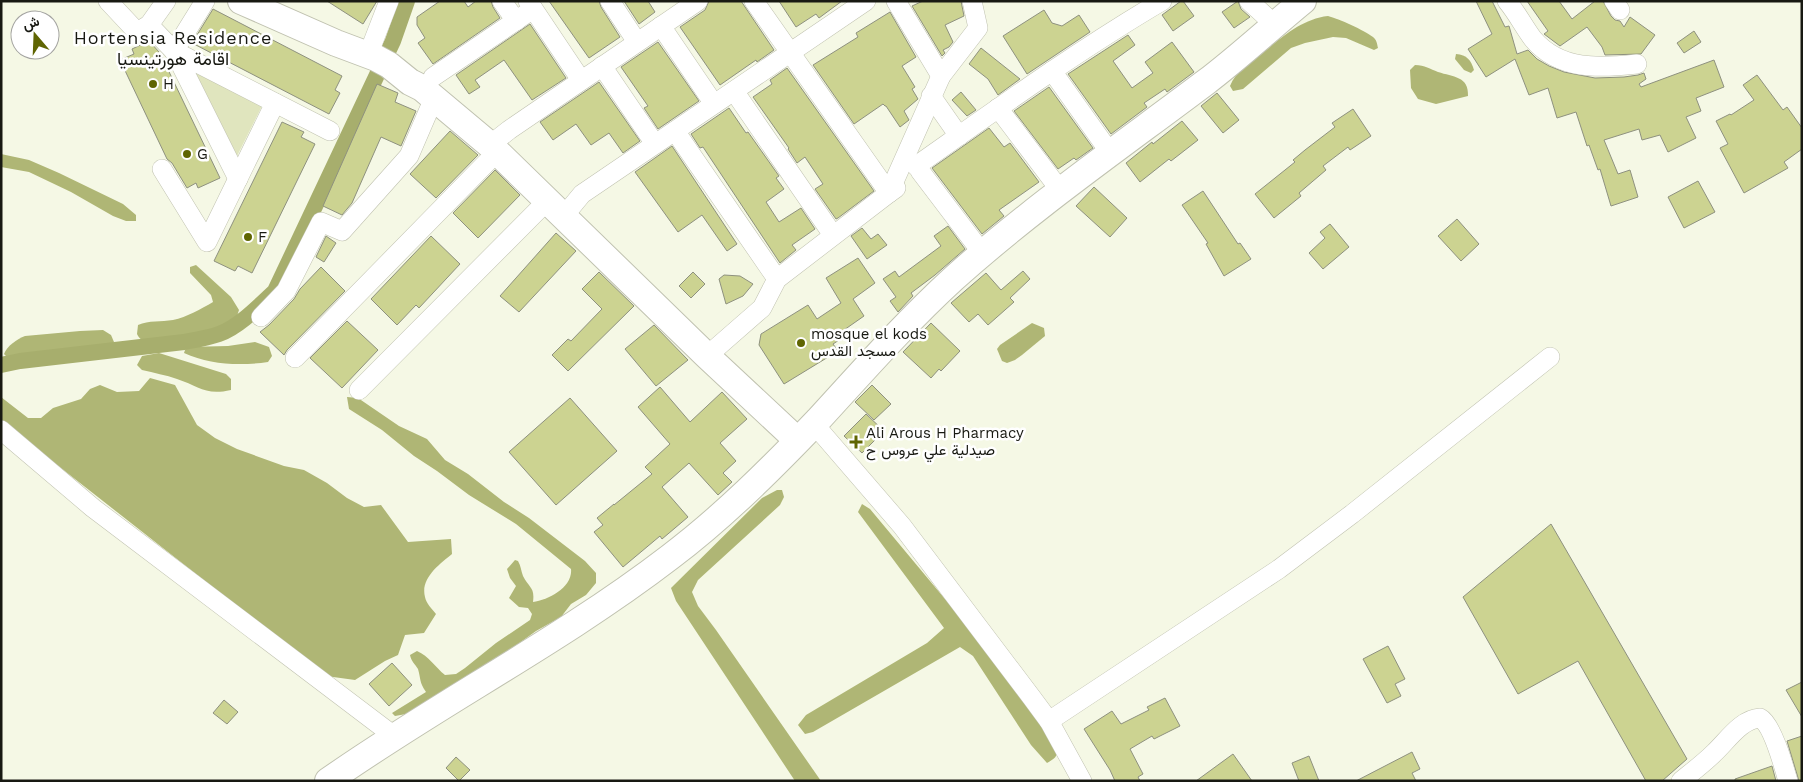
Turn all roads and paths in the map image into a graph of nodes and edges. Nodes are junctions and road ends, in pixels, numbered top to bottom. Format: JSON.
{"nodes":[{"id":1,"x":108,"y":1,"type":"edge"},
{"id":2,"x":166,"y":1,"type":"edge"},
{"id":3,"x":205,"y":1,"type":"edge"},
{"id":4,"x":241,"y":1,"type":"edge"},
{"id":5,"x":389,"y":1,"type":"edge"},
{"id":6,"x":610,"y":1,"type":"edge"},
{"id":7,"x":754,"y":1,"type":"edge"},
{"id":8,"x":866,"y":1,"type":"edge"},
{"id":9,"x":896,"y":1,"type":"edge"},
{"id":10,"x":972,"y":1,"type":"edge"},
{"id":11,"x":1162,"y":1,"type":"edge"},
{"id":12,"x":1249,"y":1,"type":"edge"},
{"id":13,"x":1303,"y":1,"type":"edge"},
{"id":14,"x":1507,"y":1,"type":"edge"},
{"id":15,"x":504,"y":2,"type":"edge"},
{"id":16,"x":689,"y":4,"type":"edge"},
{"id":17,"x":530,"y":5,"type":"edge"},
{"id":18,"x":516,"y":21,"type":"junction"},
{"id":19,"x":1274,"y":24,"type":"junction"},
{"id":20,"x":149,"y":25,"type":"junction"},
{"id":21,"x":661,"y":26,"type":"junction"},
{"id":22,"x":638,"y":42,"type":"junction"},
{"id":23,"x":174,"y":51,"type":"junction"},
{"id":24,"x":790,"y":53,"type":"junction"},
{"id":25,"x":368,"y":55,"type":"junction"},
{"id":26,"x":1637,"y":64,"type":"dead end"},
{"id":27,"x":602,"y":66,"type":"junction"},
{"id":28,"x":1052,"y":70,"type":"junction"},
{"id":29,"x":941,"y":76,"type":"junction"},
{"id":30,"x":581,"y":80,"type":"junction"},
{"id":31,"x":433,"y":87,"type":"junction"},
{"id":32,"x":734,"y":90,"type":"junction"},
{"id":33,"x":931,"y":96,"type":"junction"},
{"id":34,"x":275,"y":103,"type":"junction"},
{"id":35,"x":714,"y":104,"type":"junction"},
{"id":36,"x":998,"y":108,"type":"junction"},
{"id":37,"x":330,"y":130,"type":"dead end"},
{"id":38,"x":675,"y":131,"type":"junction"},
{"id":39,"x":959,"y":136,"type":"junction"},
{"id":40,"x":655,"y":144,"type":"junction"},
{"id":41,"x":494,"y":148,"type":"junction"},
{"id":42,"x":1111,"y":154,"type":"junction"},
{"id":43,"x":914,"y":163,"type":"junction"},
{"id":44,"x":162,"y":169,"type":"dead end"},
{"id":45,"x":238,"y":179,"type":"junction"},
{"id":46,"x":1060,"y":190,"type":"junction"},
{"id":47,"x":889,"y":193,"type":"junction"},
{"id":48,"x":555,"y":209,"type":"junction"},
{"id":49,"x":833,"y":235,"type":"junction"},
{"id":50,"x":983,"y":254,"type":"junction"},
{"id":51,"x":801,"y":260,"type":"junction"},
{"id":52,"x":777,"y":279,"type":"junction"},
{"id":53,"x":762,"y":308,"type":"junction"},
{"id":54,"x":261,"y":317,"type":"dead end"},
{"id":55,"x":707,"y":356,"type":"junction"},
{"id":56,"x":1550,"y":356,"type":"dead end"},
{"id":57,"x":295,"y":358,"type":"dead end"},
{"id":58,"x":359,"y":390,"type":"dead end"},
{"id":59,"x":1,"y":430,"type":"edge"},
{"id":60,"x":805,"y":432,"type":"junction"},
{"id":61,"x":1049,"y":721,"type":"junction"},
{"id":62,"x":394,"y":736,"type":"junction"},
{"id":63,"x":328,"y":781,"type":"edge"},
{"id":64,"x":1082,"y":781,"type":"edge"},
{"id":65,"x":1681,"y":781,"type":"edge"},
{"id":66,"x":1788,"y":781,"type":"edge"}],
"edges":[{"from":1,"to":20,"type":"street"},
{"from":2,"to":20,"type":"street"},
{"from":3,"to":23,"type":"street"},
{"from":4,"to":25,"type":"main road"},
{"from":5,"to":25,"type":"street"},
{"from":6,"to":22,"type":"street"},
{"from":7,"to":24,"type":"street"},
{"from":8,"to":24,"type":"street"},
{"from":9,"to":29,"type":"street"},
{"from":10,"to":29,"type":"street"},
{"from":11,"to":28,"type":"street"},
{"from":12,"to":19,"type":"street"},
{"from":13,"to":19,"type":"main road"},
{"from":14,"to":26,"type":"street"},
{"from":15,"to":18,"type":"street"},
{"from":16,"to":21,"type":"street"},
{"from":17,"to":18,"type":"street"},
{"from":17,"to":30,"type":"street"},
{"from":18,"to":31,"type":"street"},
{"from":19,"to":42,"type":"main road"},
{"from":20,"to":23,"type":"street"},
{"from":21,"to":22,"type":"street"},
{"from":21,"to":35,"type":"street"},
{"from":22,"to":27,"type":"street"},
{"from":23,"to":34,"type":"street"},
{"from":23,"to":45,"type":"street"},
{"from":24,"to":32,"type":"street"},
{"from":24,"to":47,"type":"street"},
{"from":25,"to":31,"type":"main road"},
{"from":27,"to":30,"type":"street"},
{"from":27,"to":40,"type":"street"},
{"from":28,"to":36,"type":"street"},
{"from":28,"to":42,"type":"street"},
{"from":29,"to":33,"type":"street"},
{"from":30,"to":41,"type":"street"},
{"from":31,"to":41,"type":"main road"},
{"from":31,"to":54,"type":"street"},
{"from":32,"to":35,"type":"street"},
{"from":32,"to":49,"type":"street"},
{"from":33,"to":39,"type":"street"},
{"from":33,"to":43,"type":"street"},
{"from":34,"to":37,"type":"street"},
{"from":34,"to":45,"type":"street"},
{"from":35,"to":38,"type":"street"},
{"from":36,"to":39,"type":"street"},
{"from":36,"to":46,"type":"street"},
{"from":38,"to":40,"type":"street"},
{"from":38,"to":52,"type":"street"},
{"from":39,"to":43,"type":"street"},
{"from":40,"to":48,"type":"street"},
{"from":41,"to":48,"type":"main road"},
{"from":41,"to":57,"type":"street"},
{"from":42,"to":46,"type":"main road"},
{"from":43,"to":47,"type":"street"},
{"from":43,"to":50,"type":"street"},
{"from":44,"to":45,"type":"street"},
{"from":46,"to":50,"type":"main road"},
{"from":47,"to":49,"type":"street"},
{"from":48,"to":55,"type":"main road"},
{"from":48,"to":58,"type":"street"},
{"from":49,"to":51,"type":"street"},
{"from":50,"to":60,"type":"main road"},
{"from":51,"to":52,"type":"street"},
{"from":51,"to":53,"type":"street"},
{"from":52,"to":53,"type":"street"},
{"from":53,"to":55,"type":"street"},
{"from":55,"to":60,"type":"main road"},
{"from":56,"to":61,"type":"street"},
{"from":59,"to":62,"type":"street"},
{"from":60,"to":61,"type":"street"},
{"from":60,"to":62,"type":"main road"},
{"from":61,"to":64,"type":"street"},
{"from":62,"to":63,"type":"main road"},
{"from":65,"to":66,"type":"street"}]}
